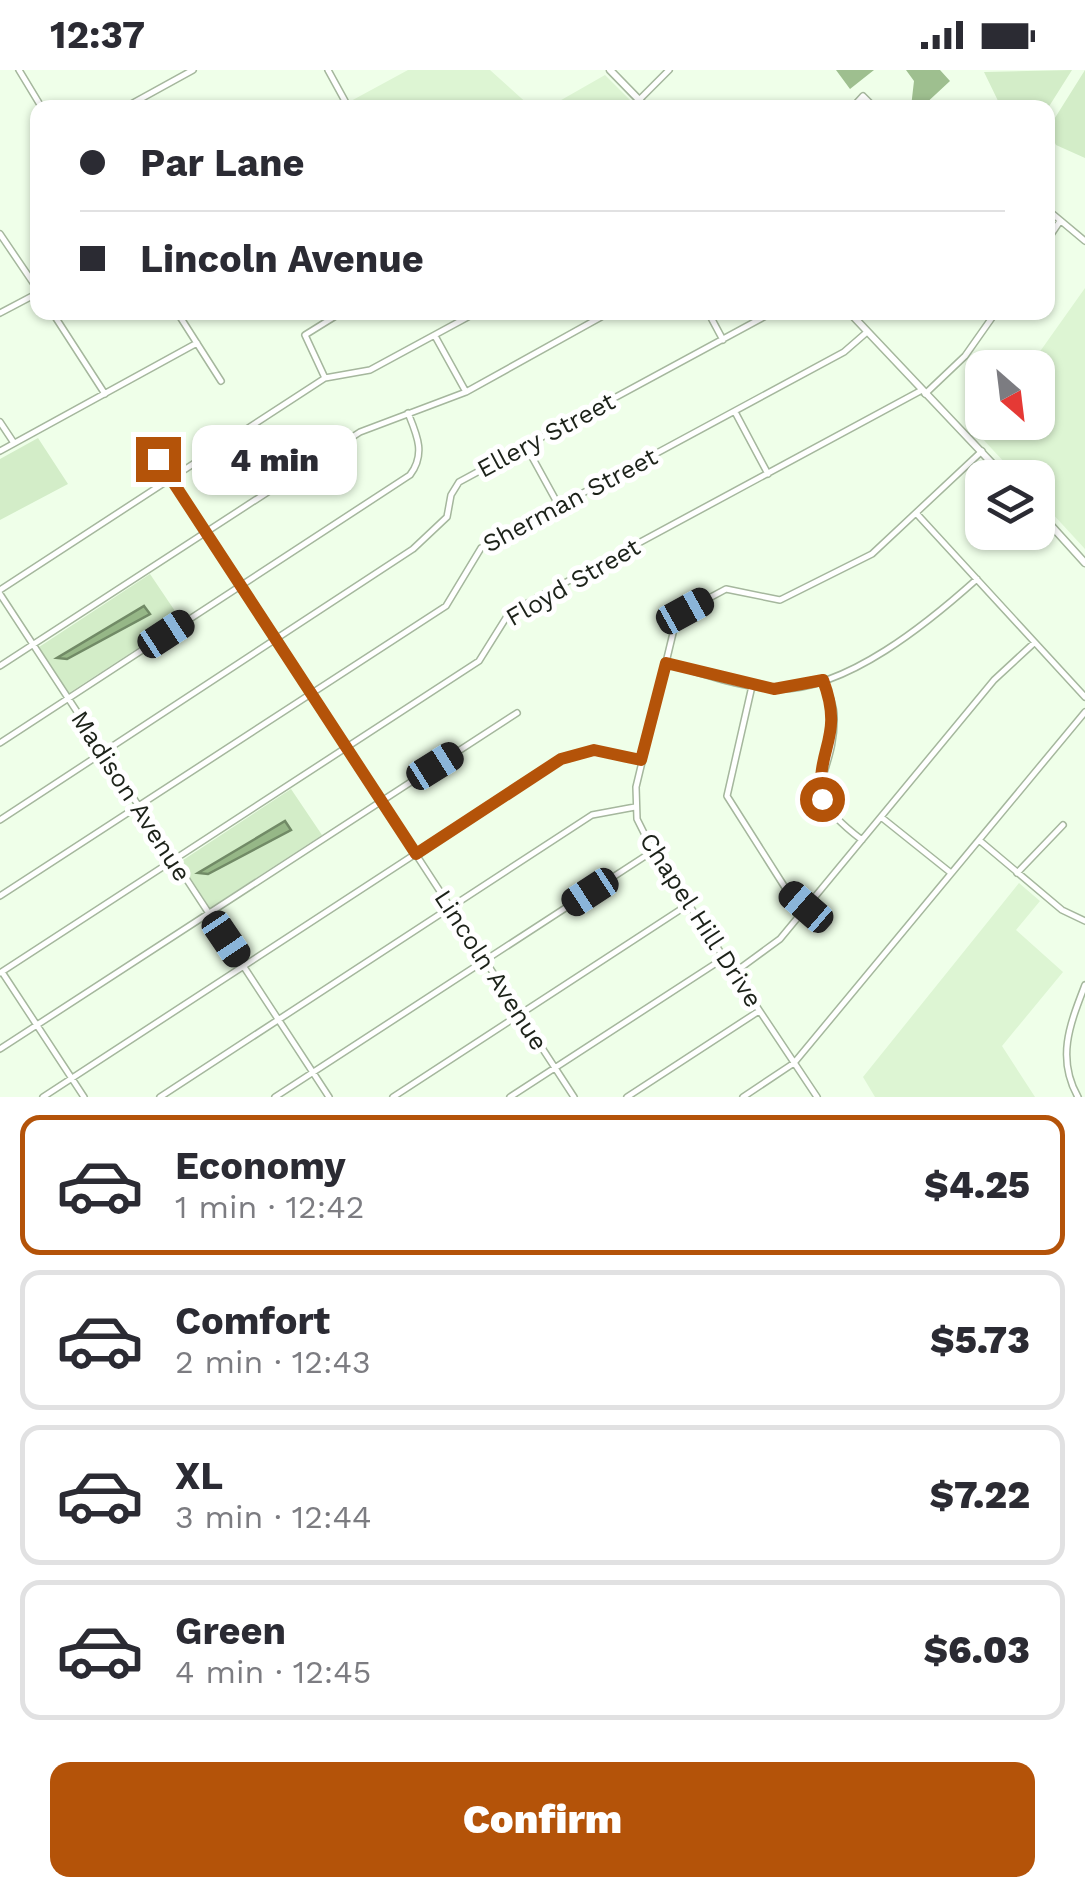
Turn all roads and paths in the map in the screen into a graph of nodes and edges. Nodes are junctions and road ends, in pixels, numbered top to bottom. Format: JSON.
{"nodes":[{"id":1,"x":19,"y":70,"type":"edge"},
{"id":2,"x":193,"y":70,"type":"edge"},
{"id":3,"x":610,"y":70,"type":"edge"},
{"id":4,"x":669,"y":70,"type":"edge"},
{"id":5,"x":329,"y":71,"type":"edge"},
{"id":6,"x":37,"y":100,"type":"edge"},
{"id":7,"x":139,"y":100,"type":"edge"},
{"id":8,"x":345,"y":100,"type":"dead end"},
{"id":9,"x":640,"y":100,"type":"joint"},
{"id":10,"x":1055,"y":216,"type":"edge"},
{"id":11,"x":1060,"y":220,"type":"junction"},
{"id":12,"x":1055,"y":228,"type":"edge"},
{"id":13,"x":0,"y":234,"type":"edge"},
{"id":14,"x":1085,"y":241,"type":"edge"},
{"id":15,"x":30,"y":280,"type":"edge"},
{"id":16,"x":30,"y":296,"type":"edge"},
{"id":17,"x":0,"y":313,"type":"edge"},
{"id":18,"x":57,"y":320,"type":"edge"},
{"id":19,"x":183,"y":320,"type":"edge"},
{"id":20,"x":329,"y":320,"type":"edge"},
{"id":21,"x":463,"y":320,"type":"edge"},
{"id":22,"x":596,"y":320,"type":"edge"},
{"id":23,"x":712,"y":320,"type":"edge"},
{"id":24,"x":758,"y":320,"type":"edge"},
{"id":25,"x":857,"y":320,"type":"edge"},
{"id":26,"x":990,"y":320,"type":"edge"},
{"id":27,"x":868,"y":332,"type":"junction"},
{"id":28,"x":435,"y":336,"type":"junction"},
{"id":29,"x":723,"y":340,"type":"junction"},
{"id":30,"x":198,"y":343,"type":"junction"},
{"id":31,"x":325,"y":378,"type":"junction"},
{"id":32,"x":222,"y":381,"type":"dead end"},
{"id":33,"x":466,"y":392,"type":"junction"},
{"id":34,"x":924,"y":392,"type":"junction"},
{"id":35,"x":105,"y":394,"type":"junction"},
{"id":36,"x":735,"y":412,"type":"junction"},
{"id":37,"x":408,"y":413,"type":"junction"},
{"id":38,"x":0,"y":422,"type":"edge"},
{"id":39,"x":146,"y":440,"type":"dead end"},
{"id":40,"x":14,"y":443,"type":"junction"},
{"id":41,"x":526,"y":446,"type":"junction"},
{"id":42,"x":0,"y":450,"type":"edge"},
{"id":43,"x":982,"y":451,"type":"junction"},
{"id":44,"x":990,"y":460,"type":"edge"},
{"id":45,"x":768,"y":474,"type":"junction"},
{"id":46,"x":170,"y":478,"type":"junction"},
{"id":47,"x":559,"y":506,"type":"junction"},
{"id":48,"x":916,"y":512,"type":"junction"},
{"id":49,"x":1055,"y":530,"type":"edge"},
{"id":50,"x":206,"y":532,"type":"junction"},
{"id":51,"x":1085,"y":564,"type":"edge"},
{"id":52,"x":977,"y":579,"type":"junction"},
{"id":53,"x":240,"y":586,"type":"junction"},
{"id":54,"x":0,"y":592,"type":"edge"},
{"id":55,"x":275,"y":640,"type":"junction"},
{"id":56,"x":1034,"y":643,"type":"junction"},
{"id":57,"x":33,"y":645,"type":"junction"},
{"id":58,"x":666,"y":663,"type":"junction"},
{"id":59,"x":0,"y":666,"type":"edge"},
{"id":60,"x":823,"y":680,"type":"junction"},
{"id":61,"x":752,"y":686,"type":"junction"},
{"id":62,"x":310,"y":694,"type":"junction"},
{"id":63,"x":68,"y":698,"type":"junction"},
{"id":64,"x":1085,"y":698,"type":"edge"},
{"id":65,"x":1085,"y":712,"type":"edge"},
{"id":66,"x":517,"y":713,"type":"dead end"},
{"id":67,"x":0,"y":744,"type":"edge"},
{"id":68,"x":345,"y":748,"type":"junction"},
{"id":69,"x":103,"y":752,"type":"junction"},
{"id":70,"x":641,"y":760,"type":"junction"},
{"id":71,"x":380,"y":800,"type":"junction"},
{"id":72,"x":138,"y":806,"type":"junction"},
{"id":73,"x":635,"y":806,"type":"junction"},
{"id":74,"x":881,"y":817,"type":"junction"},
{"id":75,"x":0,"y":820,"type":"edge"},
{"id":76,"x":1063,"y":825,"type":"dead end"},
{"id":77,"x":862,"y":840,"type":"junction"},
{"id":78,"x":979,"y":840,"type":"junction"},
{"id":79,"x":654,"y":851,"type":"junction"},
{"id":80,"x":416,"y":854,"type":"junction"},
{"id":81,"x":173,"y":858,"type":"junction"},
{"id":82,"x":1017,"y":873,"type":"junction"},
{"id":83,"x":950,"y":874,"type":"junction"},
{"id":84,"x":0,"y":896,"type":"edge"},
{"id":85,"x":689,"y":904,"type":"junction"},
{"id":86,"x":806,"y":907,"type":"junction"},
{"id":87,"x":451,"y":908,"type":"junction"},
{"id":88,"x":208,"y":912,"type":"junction"},
{"id":89,"x":1085,"y":921,"type":"edge"},
{"id":90,"x":724,"y":958,"type":"junction"},
{"id":91,"x":486,"y":960,"type":"junction"},
{"id":92,"x":243,"y":966,"type":"junction"},
{"id":93,"x":1,"y":971,"type":"edge"},
{"id":94,"x":734,"y":972,"type":"junction"},
{"id":95,"x":1085,"y":984,"type":"edge"},
{"id":96,"x":759,"y":1010,"type":"junction"},
{"id":97,"x":520,"y":1014,"type":"junction"},
{"id":98,"x":278,"y":1019,"type":"junction"},
{"id":99,"x":37,"y":1025,"type":"junction"},
{"id":100,"x":0,"y":1049,"type":"edge"},
{"id":101,"x":794,"y":1063,"type":"junction"},
{"id":102,"x":556,"y":1068,"type":"junction"},
{"id":103,"x":313,"y":1072,"type":"junction"},
{"id":104,"x":72,"y":1078,"type":"junction"},
{"id":105,"x":43,"y":1097,"type":"edge"},
{"id":106,"x":84,"y":1097,"type":"edge"},
{"id":107,"x":160,"y":1097,"type":"edge"},
{"id":108,"x":275,"y":1097,"type":"edge"},
{"id":109,"x":329,"y":1097,"type":"edge"},
{"id":110,"x":393,"y":1097,"type":"edge"},
{"id":111,"x":510,"y":1097,"type":"edge"},
{"id":112,"x":574,"y":1097,"type":"edge"},
{"id":113,"x":628,"y":1097,"type":"edge"},
{"id":114,"x":743,"y":1097,"type":"edge"},
{"id":115,"x":817,"y":1097,"type":"edge"},
{"id":116,"x":1078,"y":1097,"type":"edge"}],
"edges":[{"from":1,"to":6,"type":"street"},
{"from":2,"to":7,"type":"street"},
{"from":3,"to":9,"type":"main road"},
{"from":4,"to":9,"type":"street"},
{"from":5,"to":8,"type":"street"},
{"from":10,"to":11,"type":"street"},
{"from":11,"to":12,"type":"street"},
{"from":11,"to":14,"type":"street"},
{"from":13,"to":15,"type":"street"},
{"from":16,"to":17,"type":"street"},
{"from":18,"to":35,"type":"street"},
{"from":19,"to":30,"type":"street"},
{"from":20,"to":31,"type":"street"},
{"from":21,"to":28,"type":"street"},
{"from":22,"to":33,"type":"street"},
{"from":23,"to":29,"type":"street"},
{"from":24,"to":29,"type":"street","name":"Ellery Street"},
{"from":25,"to":27,"type":"main road"},
{"from":26,"to":34,"type":"street","name":"Floyd Street"},
{"from":27,"to":34,"type":"main road"},
{"from":27,"to":36,"type":"street","name":"Sherman Street"},
{"from":28,"to":31,"type":"street"},
{"from":28,"to":33,"type":"street"},
{"from":29,"to":41,"type":"street","name":"Ellery Street"},
{"from":30,"to":32,"type":"street"},
{"from":30,"to":35,"type":"street"},
{"from":31,"to":46,"type":"street"},
{"from":33,"to":37,"type":"street"},
{"from":34,"to":43,"type":"main road"},
{"from":34,"to":45,"type":"street","name":"Floyd Street"},
{"from":35,"to":40,"type":"street"},
{"from":36,"to":45,"type":"street"},
{"from":36,"to":47,"type":"street","name":"Sherman Street"},
{"from":37,"to":50,"type":"street"},
{"from":37,"to":53,"type":"street"},
{"from":38,"to":40,"type":"street"},
{"from":39,"to":46,"type":"street","name":"Lincoln Avenue"},
{"from":40,"to":42,"type":"street"},
{"from":41,"to":47,"type":"street"},
{"from":41,"to":55,"type":"street","name":"Ellery Street"},
{"from":43,"to":44,"type":"main road"},
{"from":43,"to":48,"type":"street","name":"Chapel Hill Drive"},
{"from":45,"to":68,"type":"street","name":"Floyd Street"},
{"from":46,"to":50,"type":"street","name":"Lincoln Avenue"},
{"from":46,"to":54,"type":"street"},
{"from":47,"to":62,"type":"street","name":"Sherman Street"},
{"from":48,"to":52,"type":"street"},
{"from":48,"to":58,"type":"street","name":"Chapel Hill Drive"},
{"from":49,"to":51,"type":"main road"},
{"from":50,"to":53,"type":"street","name":"Lincoln Avenue"},
{"from":50,"to":57,"type":"street"},
{"from":52,"to":56,"type":"street"},
{"from":52,"to":60,"type":"street"},
{"from":53,"to":55,"type":"street","name":"Lincoln Avenue"},
{"from":53,"to":63,"type":"street"},
{"from":54,"to":57,"type":"street","name":"Madison Avenue"},
{"from":55,"to":62,"type":"street","name":"Lincoln Avenue"},
{"from":55,"to":69,"type":"street","name":"Ellery Street"},
{"from":56,"to":64,"type":"street"},
{"from":56,"to":74,"type":"street"},
{"from":57,"to":59,"type":"street"},
{"from":57,"to":63,"type":"street","name":"Madison Avenue"},
{"from":58,"to":61,"type":"street"},
{"from":58,"to":70,"type":"street","name":"Chapel Hill Drive"},
{"from":60,"to":61,"type":"street"},
{"from":60,"to":77,"type":"street"},
{"from":61,"to":86,"type":"street"},
{"from":62,"to":68,"type":"street","name":"Lincoln Avenue"},
{"from":62,"to":72,"type":"street","name":"Sherman Street"},
{"from":63,"to":67,"type":"street"},
{"from":63,"to":69,"type":"street","name":"Madison Avenue"},
{"from":65,"to":78,"type":"street"},
{"from":66,"to":71,"type":"street"},
{"from":68,"to":71,"type":"street","name":"Lincoln Avenue"},
{"from":68,"to":81,"type":"street","name":"Floyd Street"},
{"from":69,"to":72,"type":"street","name":"Madison Avenue"},
{"from":69,"to":75,"type":"street","name":"Ellery Street"},
{"from":70,"to":73,"type":"street","name":"Chapel Hill Drive"},
{"from":70,"to":80,"type":"street"},
{"from":71,"to":80,"type":"street","name":"Lincoln Avenue"},
{"from":71,"to":88,"type":"street"},
{"from":72,"to":81,"type":"street","name":"Madison Avenue"},
{"from":72,"to":84,"type":"street","name":"Sherman Street"},
{"from":73,"to":79,"type":"street","name":"Chapel Hill Drive"},
{"from":73,"to":87,"type":"street"},
{"from":74,"to":77,"type":"street"},
{"from":74,"to":83,"type":"street"},
{"from":76,"to":82,"type":"street"},
{"from":77,"to":86,"type":"street"},
{"from":78,"to":82,"type":"street"},
{"from":78,"to":83,"type":"street"},
{"from":79,"to":85,"type":"street","name":"Chapel Hill Drive"},
{"from":79,"to":91,"type":"street"},
{"from":80,"to":87,"type":"street","name":"Lincoln Avenue"},
{"from":80,"to":92,"type":"street"},
{"from":81,"to":88,"type":"street","name":"Madison Avenue"},
{"from":81,"to":93,"type":"street","name":"Floyd Street"},
{"from":82,"to":89,"type":"street"},
{"from":83,"to":101,"type":"street"},
{"from":85,"to":90,"type":"street","name":"Chapel Hill Drive"},
{"from":85,"to":97,"type":"street"},
{"from":86,"to":94,"type":"street"},
{"from":87,"to":91,"type":"street","name":"Lincoln Avenue"},
{"from":87,"to":98,"type":"street"},
{"from":88,"to":92,"type":"street","name":"Madison Avenue"},
{"from":88,"to":99,"type":"street"},
{"from":90,"to":94,"type":"street","name":"Chapel Hill Drive"},
{"from":90,"to":102,"type":"street"},
{"from":91,"to":97,"type":"street","name":"Lincoln Avenue"},
{"from":91,"to":103,"type":"street"},
{"from":92,"to":98,"type":"street","name":"Madison Avenue"},
{"from":92,"to":104,"type":"street"},
{"from":93,"to":99,"type":"street"},
{"from":94,"to":96,"type":"street","name":"Chapel Hill Drive"},
{"from":95,"to":116,"type":"street"},
{"from":96,"to":101,"type":"street","name":"Chapel Hill Drive"},
{"from":96,"to":113,"type":"street"},
{"from":97,"to":102,"type":"street","name":"Lincoln Avenue"},
{"from":97,"to":110,"type":"street"},
{"from":98,"to":103,"type":"street","name":"Madison Avenue"},
{"from":98,"to":107,"type":"street"},
{"from":99,"to":100,"type":"street"},
{"from":99,"to":104,"type":"street"},
{"from":101,"to":114,"type":"street"},
{"from":101,"to":115,"type":"street","name":"Chapel Hill Drive"},
{"from":102,"to":111,"type":"street"},
{"from":102,"to":112,"type":"street","name":"Lincoln Avenue"},
{"from":103,"to":108,"type":"street"},
{"from":103,"to":109,"type":"street","name":"Madison Avenue"},
{"from":104,"to":105,"type":"street"},
{"from":104,"to":106,"type":"street"}]}
